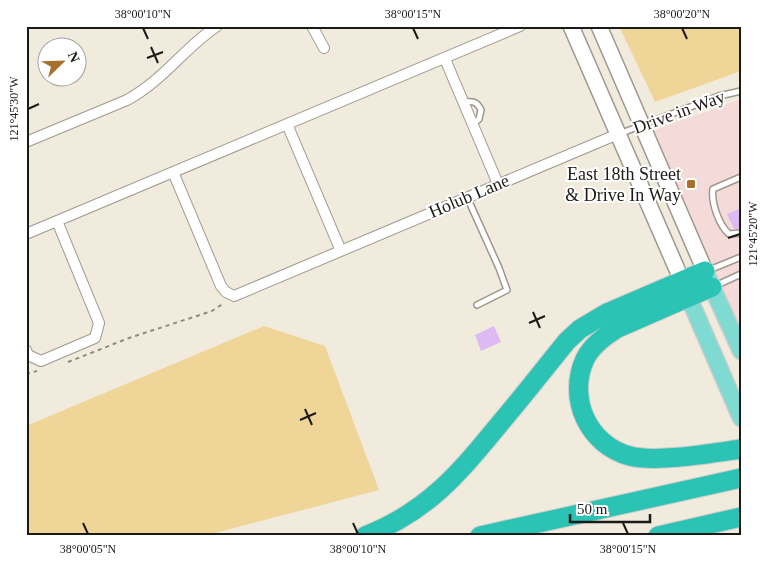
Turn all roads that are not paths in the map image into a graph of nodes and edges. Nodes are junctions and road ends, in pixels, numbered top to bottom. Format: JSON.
{"nodes":[{"id":1,"x":217,"y":26,"type":"edge"},
{"id":2,"x":312,"y":26,"type":"edge"},
{"id":3,"x":520,"y":26,"type":"edge"},
{"id":4,"x":571,"y":26,"type":"edge"},
{"id":5,"x":599,"y":26,"type":"edge"},
{"id":6,"x":324,"y":48,"type":"dead end"},
{"id":7,"x":445,"y":59,"type":"junction"},
{"id":8,"x":741,"y":91,"type":"edge"},
{"id":9,"x":287,"y":124,"type":"junction"},
{"id":10,"x":643,"y":125,"type":"junction"},
{"id":11,"x":618,"y":134,"type":"junction"},
{"id":12,"x":26,"y":142,"type":"edge"},
{"id":13,"x":173,"y":172,"type":"junction"},
{"id":14,"x":741,"y":177,"type":"edge"},
{"id":15,"x":498,"y":184,"type":"junction"},
{"id":16,"x":467,"y":197,"type":"junction"},
{"id":17,"x":58,"y":221,"type":"junction"},
{"id":18,"x":741,"y":233,"type":"edge"},
{"id":19,"x":26,"y":234,"type":"edge"},
{"id":20,"x":341,"y":251,"type":"junction"},
{"id":21,"x":741,"y":256,"type":"edge"},
{"id":22,"x":741,"y":274,"type":"edge"},
{"id":23,"x":709,"y":279,"type":"junction"},
{"id":24,"x":686,"y":290,"type":"junction"},
{"id":25,"x":477,"y":304,"type":"dead end"},
{"id":26,"x":26,"y":350,"type":"edge"},
{"id":27,"x":741,"y":351,"type":"edge"},
{"id":28,"x":741,"y":418,"type":"edge"},
{"id":29,"x":741,"y":449,"type":"edge"},
{"id":30,"x":735,"y":479,"type":"edge"},
{"id":31,"x":741,"y":517,"type":"edge"},
{"id":32,"x":365,"y":536,"type":"edge"},
{"id":33,"x":480,"y":536,"type":"edge"},
{"id":34,"x":658,"y":536,"type":"edge"}],
"edges":[{"from":1,"to":12,"type":"street"},
{"from":2,"to":6,"type":"street"},
{"from":3,"to":7,"type":"street"},
{"from":4,"to":11,"type":"main road"},
{"from":5,"to":10,"type":"main road"},
{"from":7,"to":9,"type":"street"},
{"from":7,"to":15,"type":"street"},
{"from":8,"to":10,"type":"lane","name":"Drive in Way"},
{"from":9,"to":13,"type":"street"},
{"from":9,"to":20,"type":"street"},
{"from":10,"to":11,"type":"lane","name":"Drive in Way"},
{"from":10,"to":23,"type":"main road"},
{"from":11,"to":15,"type":"street","name":"Holub Lane"},
{"from":11,"to":24,"type":"main road"},
{"from":13,"to":17,"type":"street"},
{"from":13,"to":20,"type":"street","name":"Holub Lane"},
{"from":14,"to":18,"type":"lane"},
{"from":15,"to":16,"type":"street","name":"Holub Lane"},
{"from":16,"to":20,"type":"street","name":"Holub Lane"},
{"from":16,"to":25,"type":"lane"},
{"from":17,"to":19,"type":"street"},
{"from":17,"to":26,"type":"street"},
{"from":21,"to":23,"type":"lane"},
{"from":22,"to":23,"type":"lane"},
{"from":23,"to":24,"type":"highway"},
{"from":23,"to":27,"type":"main road"},
{"from":24,"to":28,"type":"main road"},
{"from":24,"to":29,"type":"highway"},
{"from":24,"to":32,"type":"highway"},
{"from":30,"to":33,"type":"highway"},
{"from":31,"to":34,"type":"highway"}]}
